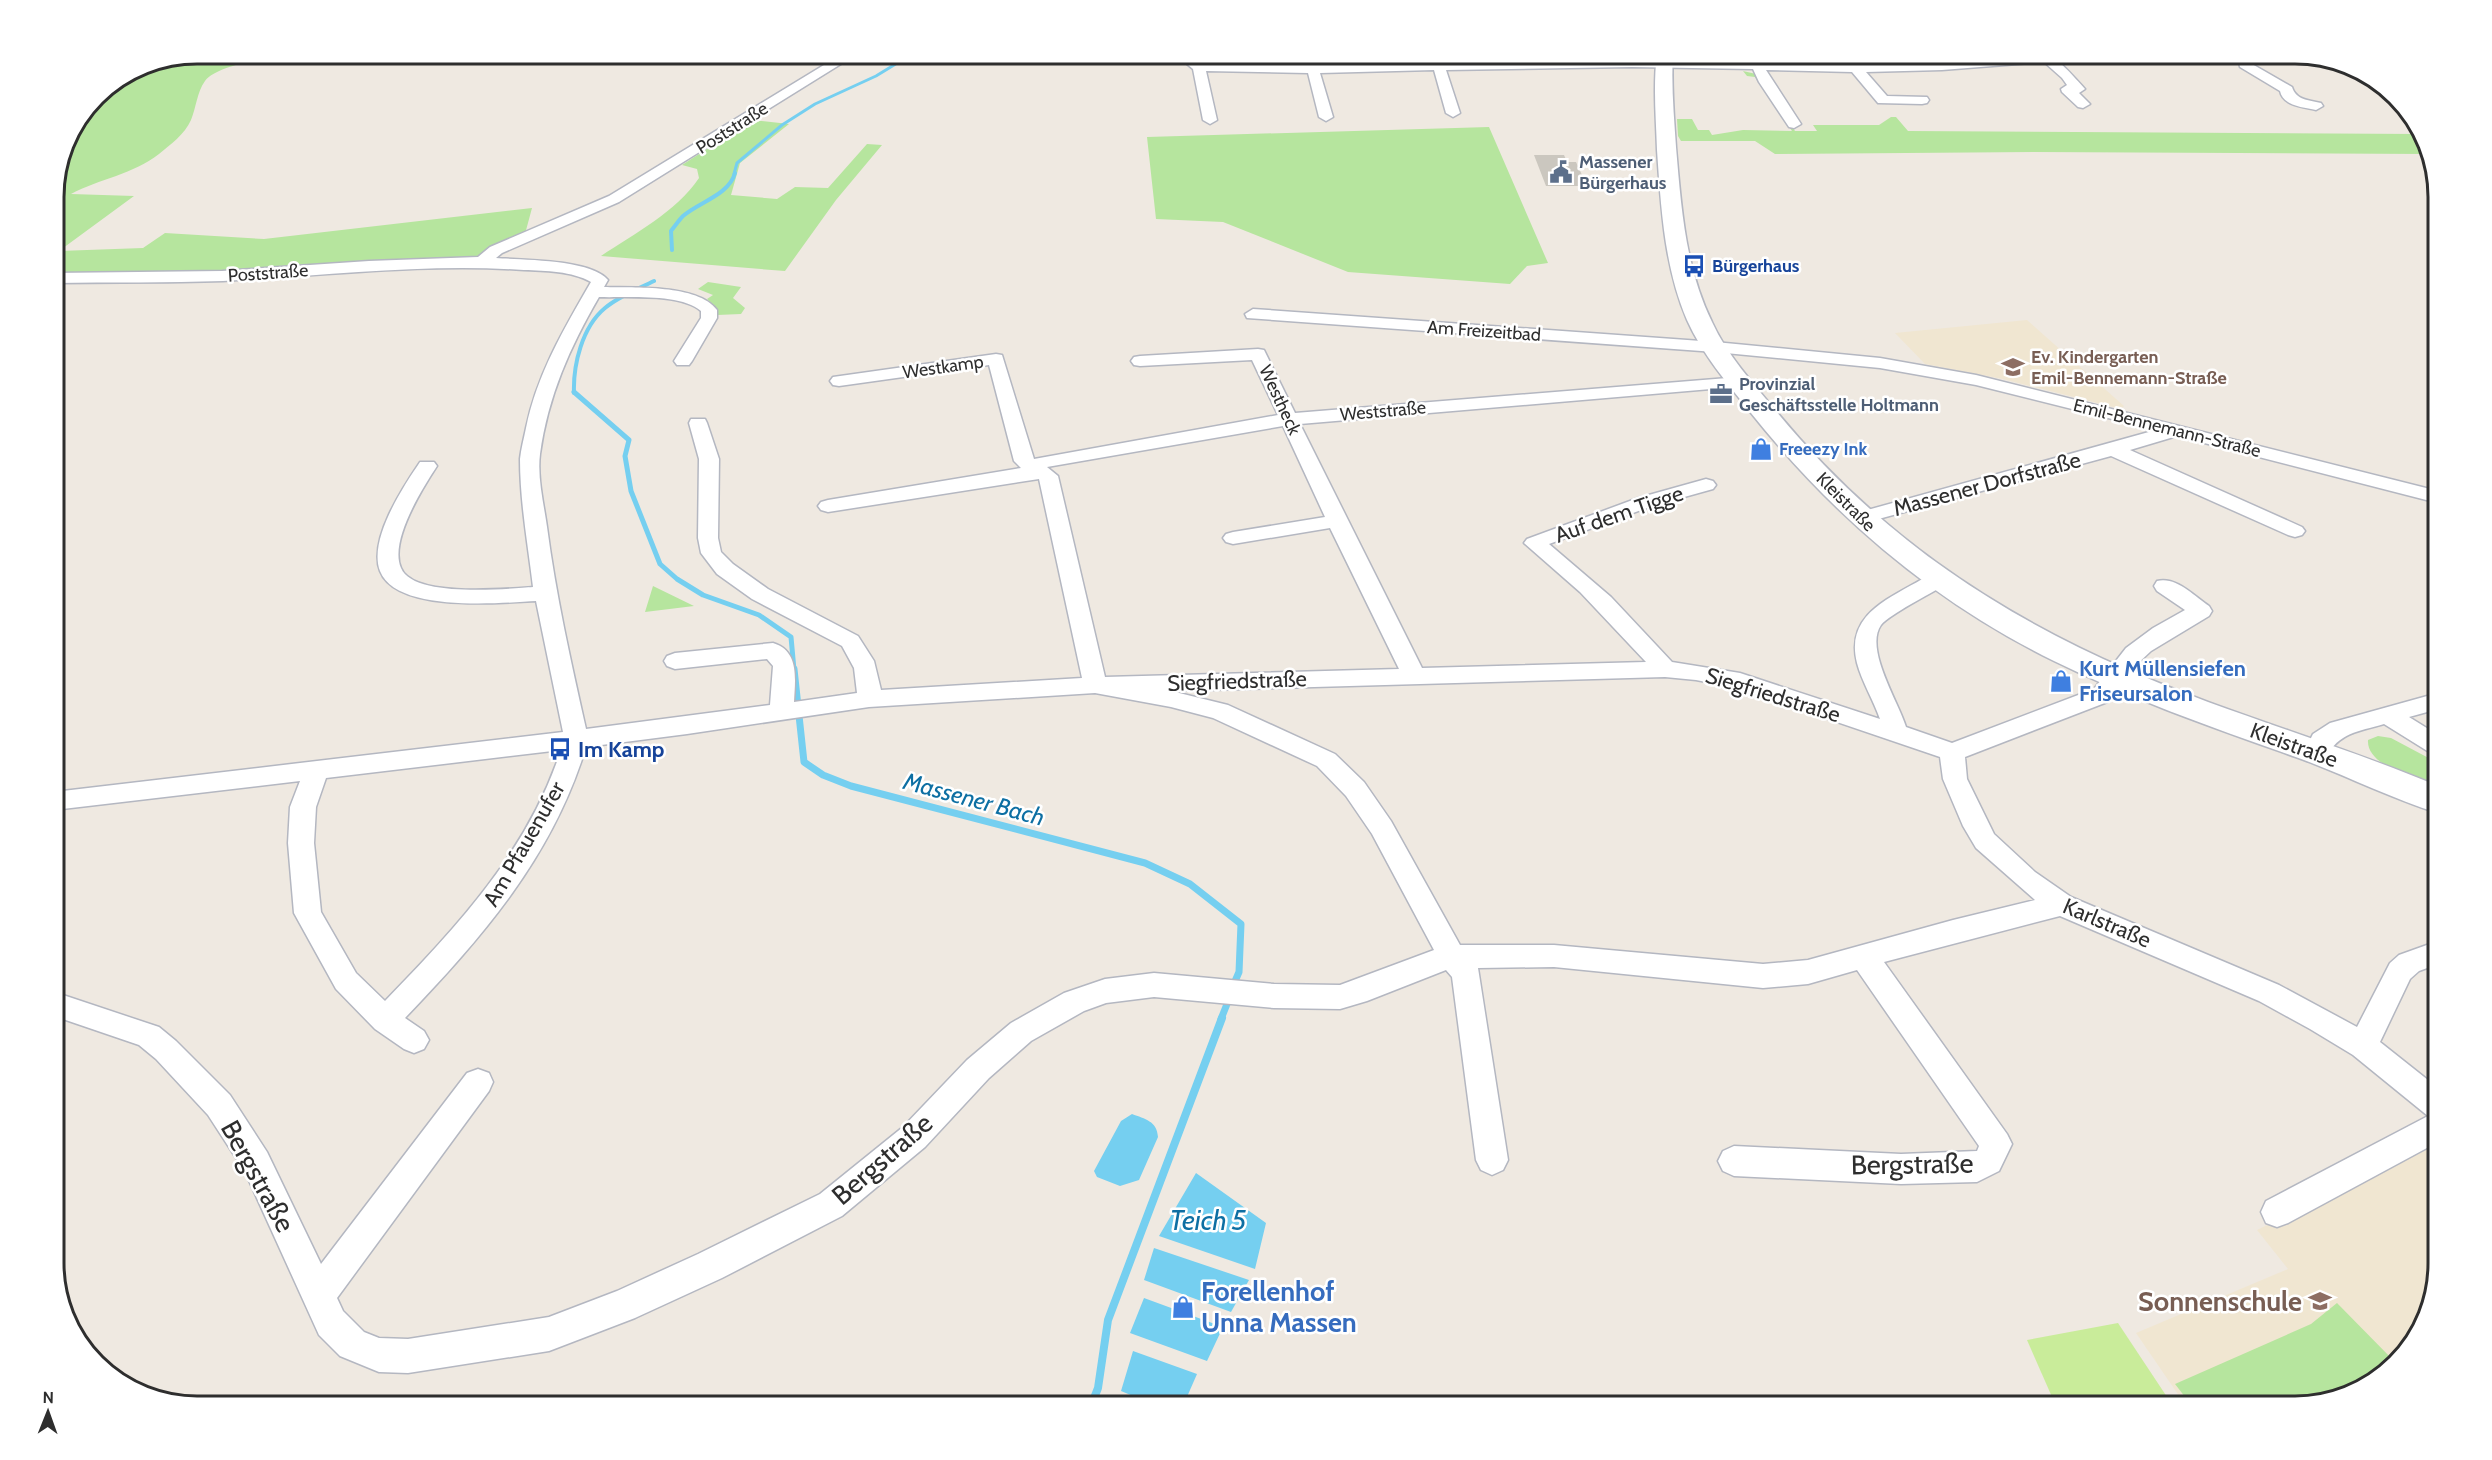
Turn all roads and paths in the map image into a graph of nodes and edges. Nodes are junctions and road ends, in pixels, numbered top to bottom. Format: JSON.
{"nodes":[{"id":1,"x":1473,"y":64,"type":"edge"},
{"id":2,"x":1664,"y":64,"type":"edge"},
{"id":3,"x":1689,"y":64,"type":"edge"},
{"id":4,"x":1787,"y":64,"type":"edge"},
{"id":5,"x":1882,"y":64,"type":"edge"},
{"id":6,"x":2051,"y":64,"type":"edge"},
{"id":7,"x":2244,"y":64,"type":"edge"},
{"id":8,"x":834,"y":65,"type":"edge"},
{"id":9,"x":1196,"y":65,"type":"edge"},
{"id":10,"x":1199,"y":67,"type":"junction"},
{"id":11,"x":1439,"y":67,"type":"junction"},
{"id":12,"x":1758,"y":67,"type":"junction"},
{"id":13,"x":1789,"y":68,"type":"junction"},
{"id":14,"x":1856,"y":68,"type":"junction"},
{"id":15,"x":1314,"y":69,"type":"junction"},
{"id":16,"x":1922,"y":100,"type":"dead end"},
{"id":17,"x":2083,"y":104,"type":"dead end"},
{"id":18,"x":2316,"y":106,"type":"dead end"},
{"id":19,"x":1453,"y":113,"type":"dead end"},
{"id":20,"x":1326,"y":117,"type":"dead end"},
{"id":21,"x":1210,"y":120,"type":"dead end"},
{"id":22,"x":1794,"y":124,"type":"dead end"},
{"id":23,"x":482,"y":262,"type":"junction"},
{"id":24,"x":65,"y":278,"type":"edge"},
{"id":25,"x":595,"y":284,"type":"junction"},
{"id":26,"x":1253,"y":314,"type":"dead end"},
{"id":27,"x":1715,"y":347,"type":"junction"},
{"id":28,"x":683,"y":361,"type":"dead end"},
{"id":29,"x":1140,"y":361,"type":"dead end"},
{"id":30,"x":839,"y":381,"type":"dead end"},
{"id":31,"x":1740,"y":382,"type":"junction"},
{"id":32,"x":1290,"y":419,"type":"junction"},
{"id":33,"x":698,"y":423,"type":"dead end"},
{"id":34,"x":2176,"y":430,"type":"junction"},
{"id":35,"x":2113,"y":450,"type":"junction"},
{"id":36,"x":427,"y":466,"type":"dead end"},
{"id":37,"x":1034,"y":468,"type":"junction"},
{"id":38,"x":1706,"y":485,"type":"dead end"},
{"id":39,"x":2427,"y":494,"type":"edge"},
{"id":40,"x":828,"y":506,"type":"dead end"},
{"id":41,"x":1860,"y":518,"type":"junction"},
{"id":42,"x":1336,"y":521,"type":"junction"},
{"id":43,"x":2295,"y":531,"type":"dead end"},
{"id":44,"x":1233,"y":538,"type":"dead end"},
{"id":45,"x":1937,"y":580,"type":"junction"},
{"id":46,"x":2165,"y":586,"type":"dead end"},
{"id":47,"x":545,"y":593,"type":"junction"},
{"id":48,"x":675,"y":661,"type":"dead end"},
{"id":49,"x":1665,"y":669,"type":"junction"},
{"id":50,"x":1415,"y":677,"type":"junction"},
{"id":51,"x":2117,"y":678,"type":"junction"},
{"id":52,"x":1095,"y":685,"type":"junction"},
{"id":53,"x":869,"y":699,"type":"junction"},
{"id":54,"x":2427,"y":704,"type":"edge"},
{"id":55,"x":786,"y":711,"type":"junction"},
{"id":56,"x":2388,"y":716,"type":"junction"},
{"id":57,"x":1896,"y":734,"type":"junction"},
{"id":58,"x":576,"y":739,"type":"junction"},
{"id":59,"x":2428,"y":740,"type":"edge"},
{"id":60,"x":1953,"y":752,"type":"junction"},
{"id":61,"x":2316,"y":752,"type":"junction"},
{"id":62,"x":316,"y":770,"type":"junction"},
{"id":63,"x":2428,"y":797,"type":"edge"},
{"id":64,"x":65,"y":800,"type":"edge"},
{"id":65,"x":2061,"y":905,"type":"junction"},
{"id":66,"x":2428,"y":954,"type":"edge"},
{"id":67,"x":1452,"y":957,"type":"junction"},
{"id":68,"x":1865,"y":958,"type":"junction"},
{"id":69,"x":65,"y":1008,"type":"edge"},
{"id":70,"x":385,"y":1020,"type":"junction"},
{"id":71,"x":414,"y":1040,"type":"dead end"},
{"id":72,"x":2363,"y":1046,"type":"junction"},
{"id":73,"x":478,"y":1082,"type":"dead end"},
{"id":74,"x":2428,"y":1098,"type":"edge"},
{"id":75,"x":2428,"y":1131,"type":"edge"},
{"id":76,"x":1492,"y":1160,"type":"dead end"},
{"id":77,"x":1734,"y":1161,"type":"dead end"},
{"id":78,"x":2277,"y":1212,"type":"dead end"},
{"id":79,"x":317,"y":1297,"type":"junction"}],
"edges":[{"from":1,"to":11,"type":"street"},
{"from":2,"to":27,"type":"main road","name":"Kleistraße"},
{"from":3,"to":12,"type":"street"},
{"from":4,"to":13,"type":"street"},
{"from":5,"to":14,"type":"street"},
{"from":6,"to":17,"type":"street"},
{"from":7,"to":18,"type":"street"},
{"from":8,"to":23,"type":"street","name":"Poststraße"},
{"from":9,"to":10,"type":"street"},
{"from":10,"to":15,"type":"street"},
{"from":10,"to":21,"type":"street"},
{"from":11,"to":15,"type":"street"},
{"from":11,"to":19,"type":"street"},
{"from":12,"to":13,"type":"street"},
{"from":12,"to":22,"type":"street"},
{"from":13,"to":14,"type":"street"},
{"from":14,"to":16,"type":"street"},
{"from":15,"to":20,"type":"street"},
{"from":23,"to":24,"type":"street","name":"Poststraße"},
{"from":23,"to":25,"type":"street","name":"Poststraße"},
{"from":25,"to":28,"type":"street"},
{"from":25,"to":47,"type":"street"},
{"from":26,"to":27,"type":"street","name":"Am Freizeitbad"},
{"from":27,"to":31,"type":"main road","name":"Kleistraße"},
{"from":27,"to":34,"type":"street","name":"Emil-Bennemann-Straße"},
{"from":29,"to":32,"type":"street","name":"Westheck"},
{"from":30,"to":37,"type":"street","name":"Westkamp"},
{"from":31,"to":32,"type":"street","name":"Weststraße"},
{"from":31,"to":41,"type":"main road","name":"Kleistraße"},
{"from":32,"to":37,"type":"street","name":"Weststraße"},
{"from":32,"to":42,"type":"street","name":"Westheck"},
{"from":33,"to":53,"type":"street"},
{"from":34,"to":35,"type":"street","name":"Massener Dorfstraße"},
{"from":34,"to":39,"type":"street","name":"Emil-Bennemann-Straße"},
{"from":35,"to":41,"type":"street","name":"Massener Dorfstraße"},
{"from":35,"to":43,"type":"street"},
{"from":36,"to":47,"type":"street"},
{"from":37,"to":40,"type":"street"},
{"from":37,"to":52,"type":"street","name":"Westkamp"},
{"from":38,"to":49,"type":"street","name":"Auf dem Tigge"},
{"from":41,"to":45,"type":"main road","name":"Kleistraße"},
{"from":42,"to":44,"type":"street"},
{"from":42,"to":50,"type":"street","name":"Westheck"},
{"from":45,"to":51,"type":"main road","name":"Kleistraße"},
{"from":45,"to":57,"type":"street"},
{"from":46,"to":51,"type":"street"},
{"from":47,"to":58,"type":"street"},
{"from":48,"to":55,"type":"street"},
{"from":49,"to":50,"type":"street","name":"Siegfriedstraße"},
{"from":49,"to":57,"type":"street","name":"Siegfriedstraße"},
{"from":50,"to":52,"type":"street","name":"Siegfriedstraße"},
{"from":51,"to":60,"type":"street"},
{"from":51,"to":61,"type":"main road","name":"Kleistraße"},
{"from":52,"to":53,"type":"street","name":"Siegfriedstraße"},
{"from":52,"to":67,"type":"street"},
{"from":53,"to":55,"type":"street"},
{"from":54,"to":56,"type":"street"},
{"from":55,"to":58,"type":"street"},
{"from":56,"to":59,"type":"street"},
{"from":56,"to":61,"type":"street"},
{"from":57,"to":60,"type":"street","name":"Siegfriedstraße"},
{"from":58,"to":62,"type":"street"},
{"from":58,"to":70,"type":"street","name":"Am Pfauenufer"},
{"from":60,"to":65,"type":"street","name":"Karlstraße"},
{"from":61,"to":63,"type":"main road","name":"Kleistraße"},
{"from":62,"to":64,"type":"street"},
{"from":62,"to":70,"type":"street"},
{"from":65,"to":68,"type":"street","name":"Bergstraße"},
{"from":65,"to":72,"type":"street","name":"Karlstraße"},
{"from":66,"to":72,"type":"street"},
{"from":67,"to":68,"type":"street","name":"Bergstraße"},
{"from":67,"to":76,"type":"street"},
{"from":67,"to":79,"type":"street","name":"Bergstraße"},
{"from":68,"to":77,"type":"street","name":"Bergstraße"},
{"from":69,"to":79,"type":"street","name":"Bergstraße"},
{"from":70,"to":71,"type":"street"},
{"from":72,"to":74,"type":"street","name":"Karlstraße"},
{"from":73,"to":79,"type":"street"},
{"from":75,"to":78,"type":"street"}]}
